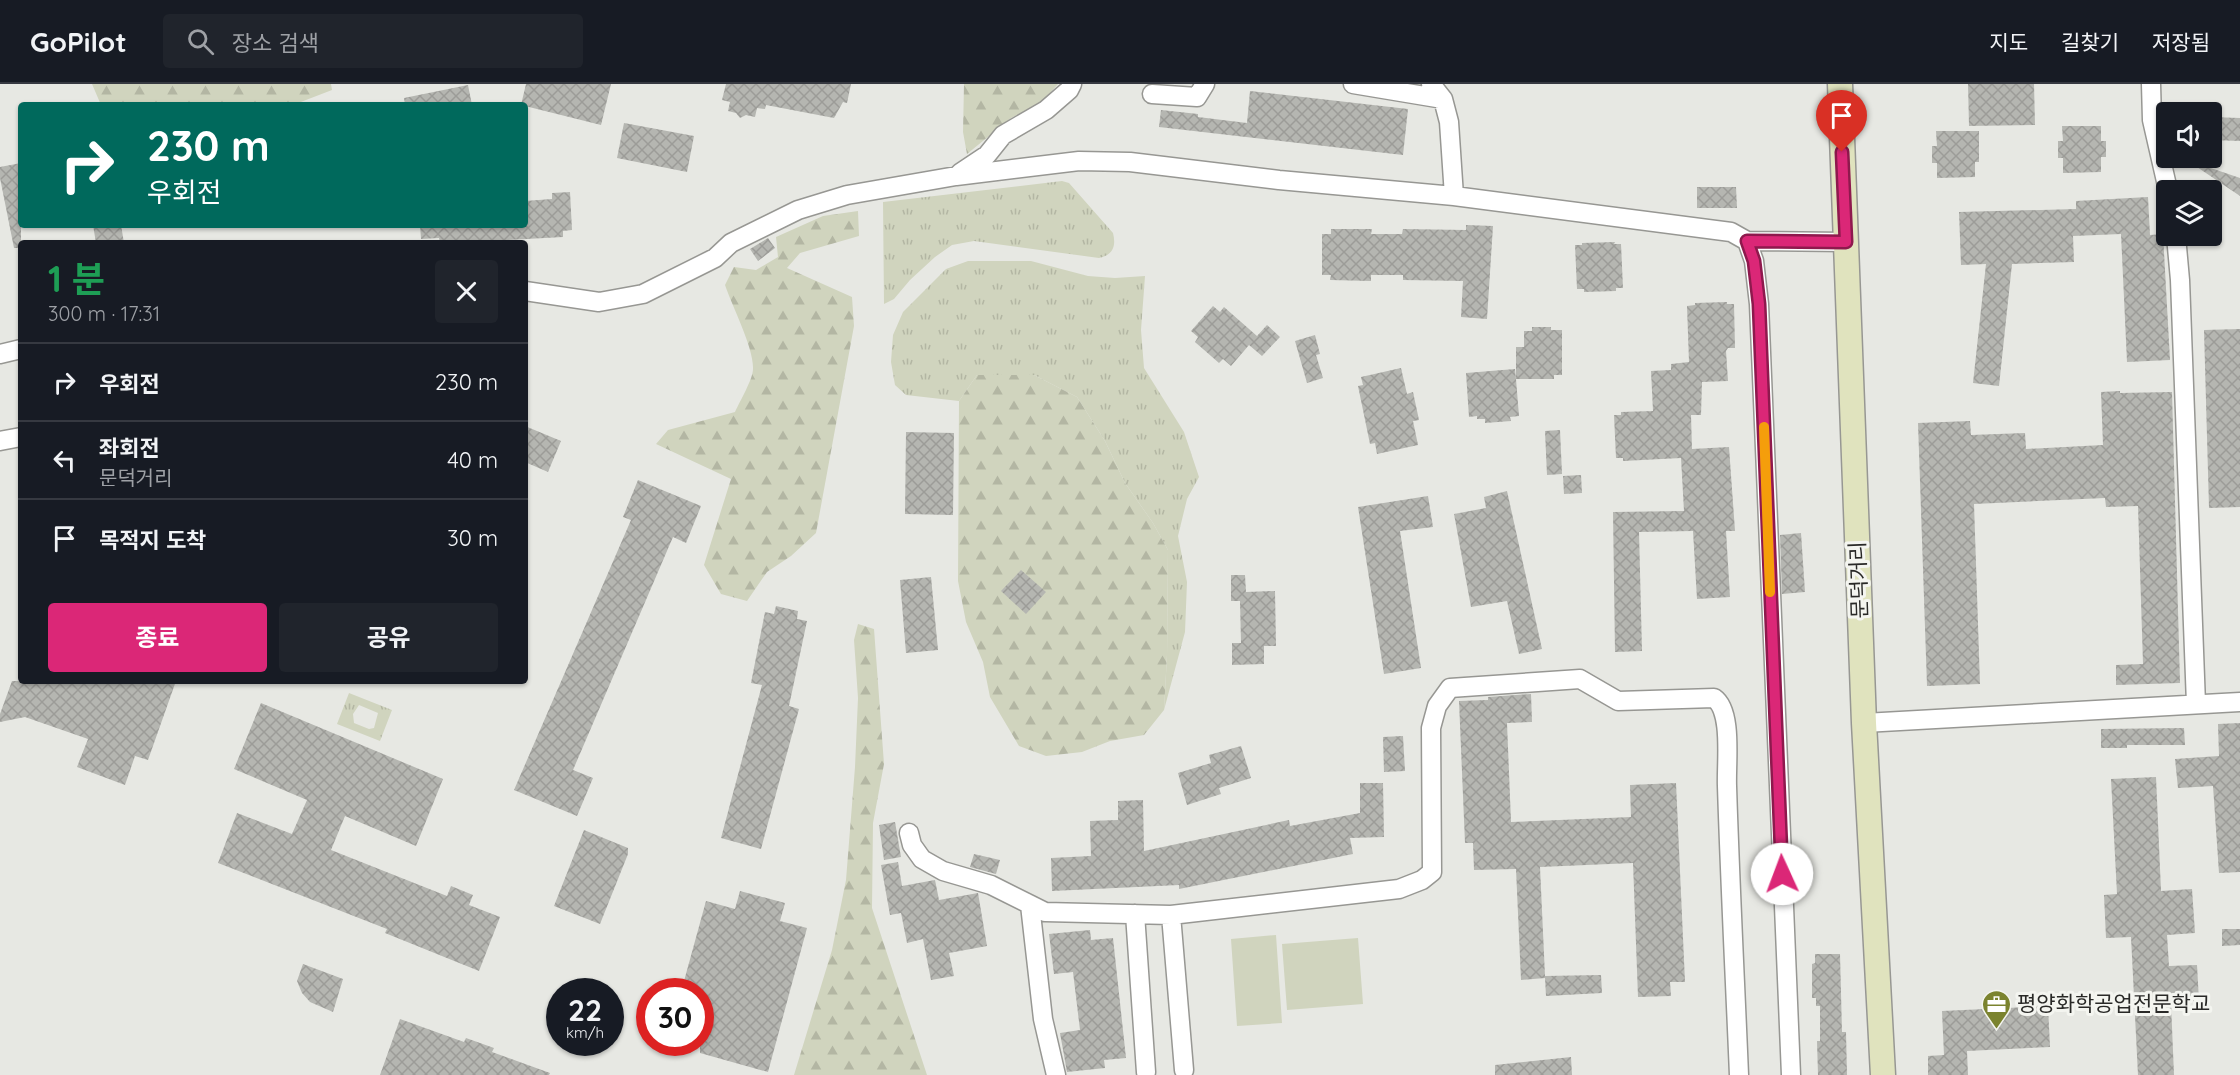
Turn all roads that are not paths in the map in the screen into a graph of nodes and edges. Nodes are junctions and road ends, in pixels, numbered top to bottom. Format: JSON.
{"nodes":[{"id":1,"x":1072,"y":84,"type":"edge"},
{"id":2,"x":1205,"y":84,"type":"edge"},
{"id":3,"x":1353,"y":84,"type":"edge"},
{"id":4,"x":1431,"y":84,"type":"edge"},
{"id":5,"x":1840,"y":84,"type":"edge"},
{"id":6,"x":2151,"y":84,"type":"edge"},
{"id":7,"x":1152,"y":94,"type":"dead end"},
{"id":8,"x":1443,"y":99,"type":"junction"},
{"id":9,"x":956,"y":176,"type":"junction"},
{"id":10,"x":2166,"y":180,"type":"edge"},
{"id":11,"x":1454,"y":196,"type":"junction"},
{"id":12,"x":1747,"y":241,"type":"junction"},
{"id":13,"x":1846,"y":242,"type":"junction"},
{"id":14,"x":2177,"y":246,"type":"edge"},
{"id":15,"x":528,"y":291,"type":"edge"},
{"id":16,"x":18,"y":350,"type":"edge"},
{"id":17,"x":0,"y":354,"type":"edge"},
{"id":18,"x":18,"y":438,"type":"edge"},
{"id":19,"x":0,"y":441,"type":"edge"},
{"id":20,"x":2240,"y":702,"type":"edge"},
{"id":21,"x":2196,"y":704,"type":"junction"},
{"id":22,"x":1864,"y":723,"type":"junction"},
{"id":23,"x":909,"y":833,"type":"dead end"},
{"id":24,"x":1030,"y":905,"type":"junction"},
{"id":25,"x":1134,"y":914,"type":"junction"},
{"id":26,"x":1171,"y":915,"type":"junction"},
{"id":27,"x":1184,"y":1070,"type":"dead end"},
{"id":28,"x":1146,"y":1072,"type":"dead end"},
{"id":29,"x":1056,"y":1075,"type":"edge"},
{"id":30,"x":1739,"y":1075,"type":"edge"},
{"id":31,"x":1791,"y":1075,"type":"edge"},
{"id":32,"x":1883,"y":1075,"type":"edge"}],
"edges":[{"from":1,"to":9,"type":"street"},
{"from":2,"to":7,"type":"street"},
{"from":3,"to":8,"type":"street"},
{"from":4,"to":8,"type":"street"},
{"from":5,"to":13,"type":"main road","name":"문덕거리"},
{"from":6,"to":10,"type":"street"},
{"from":8,"to":11,"type":"street"},
{"from":9,"to":11,"type":"street"},
{"from":9,"to":15,"type":"street"},
{"from":11,"to":12,"type":"street"},
{"from":12,"to":13,"type":"street"},
{"from":12,"to":31,"type":"street"},
{"from":13,"to":22,"type":"main road","name":"문덕거리"},
{"from":14,"to":21,"type":"street"},
{"from":16,"to":17,"type":"street"},
{"from":18,"to":19,"type":"street"},
{"from":20,"to":21,"type":"street"},
{"from":21,"to":22,"type":"street"},
{"from":22,"to":32,"type":"main road","name":"문덕거리"},
{"from":23,"to":24,"type":"street"},
{"from":24,"to":25,"type":"street"},
{"from":24,"to":29,"type":"street"},
{"from":25,"to":26,"type":"street"},
{"from":25,"to":28,"type":"street"},
{"from":26,"to":27,"type":"street"},
{"from":26,"to":30,"type":"street"}]}
